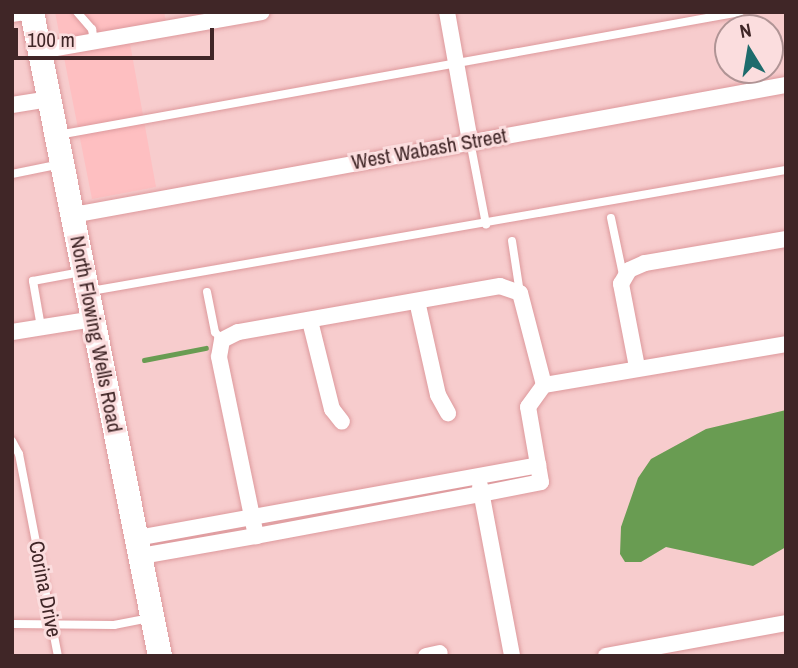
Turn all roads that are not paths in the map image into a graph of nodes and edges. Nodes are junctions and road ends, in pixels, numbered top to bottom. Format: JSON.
{"nodes":[{"id":1,"x":76,"y":12,"type":"edge"},
{"id":2,"x":262,"y":12,"type":"edge"},
{"id":3,"x":447,"y":12,"type":"edge"},
{"id":4,"x":740,"y":12,"type":"edge"},
{"id":5,"x":26,"y":15,"type":"edge"},
{"id":6,"x":94,"y":41,"type":"junction"},
{"id":7,"x":39,"y":51,"type":"junction"},
{"id":8,"x":456,"y":62,"type":"junction"},
{"id":9,"x":786,"y":85,"type":"edge"},
{"id":10,"x":49,"y":99,"type":"junction"},
{"id":11,"x":12,"y":105,"type":"edge"},
{"id":12,"x":57,"y":135,"type":"junction"},
{"id":13,"x":470,"y":141,"type":"junction"},
{"id":14,"x":63,"y":164,"type":"junction"},
{"id":15,"x":786,"y":170,"type":"edge"},
{"id":16,"x":12,"y":174,"type":"edge"},
{"id":17,"x":73,"y":215,"type":"junction"},
{"id":18,"x":611,"y":218,"type":"dead end"},
{"id":19,"x":486,"y":224,"type":"junction"},
{"id":20,"x":786,"y":239,"type":"edge"},
{"id":21,"x":512,"y":241,"type":"dead end"},
{"id":22,"x":623,"y":275,"type":"junction"},
{"id":23,"x":86,"y":281,"type":"junction"},
{"id":24,"x":207,"y":292,"type":"dead end"},
{"id":25,"x":520,"y":293,"type":"junction"},
{"id":26,"x":417,"y":301,"type":"junction"},
{"id":27,"x":93,"y":319,"type":"junction"},
{"id":28,"x":310,"y":321,"type":"junction"},
{"id":29,"x":41,"y":327,"type":"junction"},
{"id":30,"x":12,"y":332,"type":"edge"},
{"id":31,"x":222,"y":340,"type":"junction"},
{"id":32,"x":786,"y":344,"type":"edge"},
{"id":33,"x":637,"y":367,"type":"junction"},
{"id":34,"x":544,"y":384,"type":"junction"},
{"id":35,"x":448,"y":413,"type":"dead end"},
{"id":36,"x":342,"y":422,"type":"dead end"},
{"id":37,"x":12,"y":442,"type":"edge"},
{"id":38,"x":538,"y":465,"type":"junction"},
{"id":39,"x":478,"y":477,"type":"junction"},
{"id":40,"x":404,"y":490,"type":"junction"},
{"id":41,"x":481,"y":494,"type":"junction"},
{"id":42,"x":330,"y":504,"type":"junction"},
{"id":43,"x":407,"y":508,"type":"junction"},
{"id":44,"x":252,"y":518,"type":"junction"},
{"id":45,"x":333,"y":522,"type":"junction"},
{"id":46,"x":256,"y":536,"type":"junction"},
{"id":47,"x":139,"y":547,"type":"junction"},
{"id":48,"x":153,"y":617,"type":"junction"},
{"id":49,"x":786,"y":623,"type":"edge"},
{"id":50,"x":12,"y":624,"type":"edge"},
{"id":51,"x":51,"y":627,"type":"junction"},
{"id":52,"x":58,"y":656,"type":"edge"},
{"id":53,"x":160,"y":656,"type":"edge"},
{"id":54,"x":512,"y":656,"type":"edge"},
{"id":55,"x":606,"y":656,"type":"edge"}],
"edges":[{"from":1,"to":6,"type":"lane"},
{"from":2,"to":6,"type":"street"},
{"from":3,"to":8,"type":"street"},
{"from":4,"to":8,"type":"lane"},
{"from":5,"to":7,"type":"main road","name":"North Flowing Wells Road"},
{"from":6,"to":7,"type":"street"},
{"from":7,"to":10,"type":"main road","name":"North Flowing Wells Road"},
{"from":8,"to":12,"type":"lane"},
{"from":8,"to":13,"type":"street"},
{"from":9,"to":13,"type":"street","name":"West Wabash Street"},
{"from":10,"to":11,"type":"street"},
{"from":10,"to":12,"type":"main road","name":"North Flowing Wells Road"},
{"from":12,"to":14,"type":"main road","name":"North Flowing Wells Road"},
{"from":13,"to":17,"type":"street","name":"West Wabash Street"},
{"from":13,"to":19,"type":"lane"},
{"from":14,"to":16,"type":"lane"},
{"from":14,"to":17,"type":"main road","name":"North Flowing Wells Road"},
{"from":15,"to":19,"type":"lane"},
{"from":17,"to":23,"type":"main road","name":"North Flowing Wells Road"},
{"from":18,"to":22,"type":"lane"},
{"from":19,"to":23,"type":"lane"},
{"from":20,"to":22,"type":"street"},
{"from":21,"to":25,"type":"lane"},
{"from":22,"to":33,"type":"street"},
{"from":23,"to":27,"type":"main road","name":"North Flowing Wells Road"},
{"from":23,"to":29,"type":"lane"},
{"from":24,"to":31,"type":"lane"},
{"from":25,"to":26,"type":"street"},
{"from":25,"to":34,"type":"street"},
{"from":26,"to":28,"type":"street"},
{"from":26,"to":35,"type":"street"},
{"from":27,"to":29,"type":"street"},
{"from":27,"to":47,"type":"main road","name":"North Flowing Wells Road"},
{"from":28,"to":31,"type":"street"},
{"from":28,"to":36,"type":"street"},
{"from":29,"to":30,"type":"street"},
{"from":31,"to":44,"type":"street"},
{"from":32,"to":33,"type":"street"},
{"from":33,"to":34,"type":"street"},
{"from":34,"to":38,"type":"street"},
{"from":37,"to":51,"type":"lane","name":"Corina Drive"},
{"from":38,"to":39,"type":"street"},
{"from":38,"to":41,"type":"street"},
{"from":39,"to":40,"type":"street"},
{"from":39,"to":41,"type":"street"},
{"from":40,"to":42,"type":"street"},
{"from":40,"to":43,"type":"lane"},
{"from":41,"to":43,"type":"street"},
{"from":41,"to":54,"type":"street"},
{"from":42,"to":44,"type":"street"},
{"from":42,"to":45,"type":"lane"},
{"from":43,"to":45,"type":"street"},
{"from":44,"to":46,"type":"street"},
{"from":44,"to":47,"type":"street"},
{"from":45,"to":46,"type":"street"},
{"from":46,"to":47,"type":"street"},
{"from":47,"to":48,"type":"main road","name":"North Flowing Wells Road"},
{"from":48,"to":51,"type":"lane"},
{"from":48,"to":53,"type":"main road","name":"North Flowing Wells Road"},
{"from":49,"to":55,"type":"street"},
{"from":50,"to":51,"type":"lane"},
{"from":51,"to":52,"type":"lane","name":"Corina Drive"}]}
